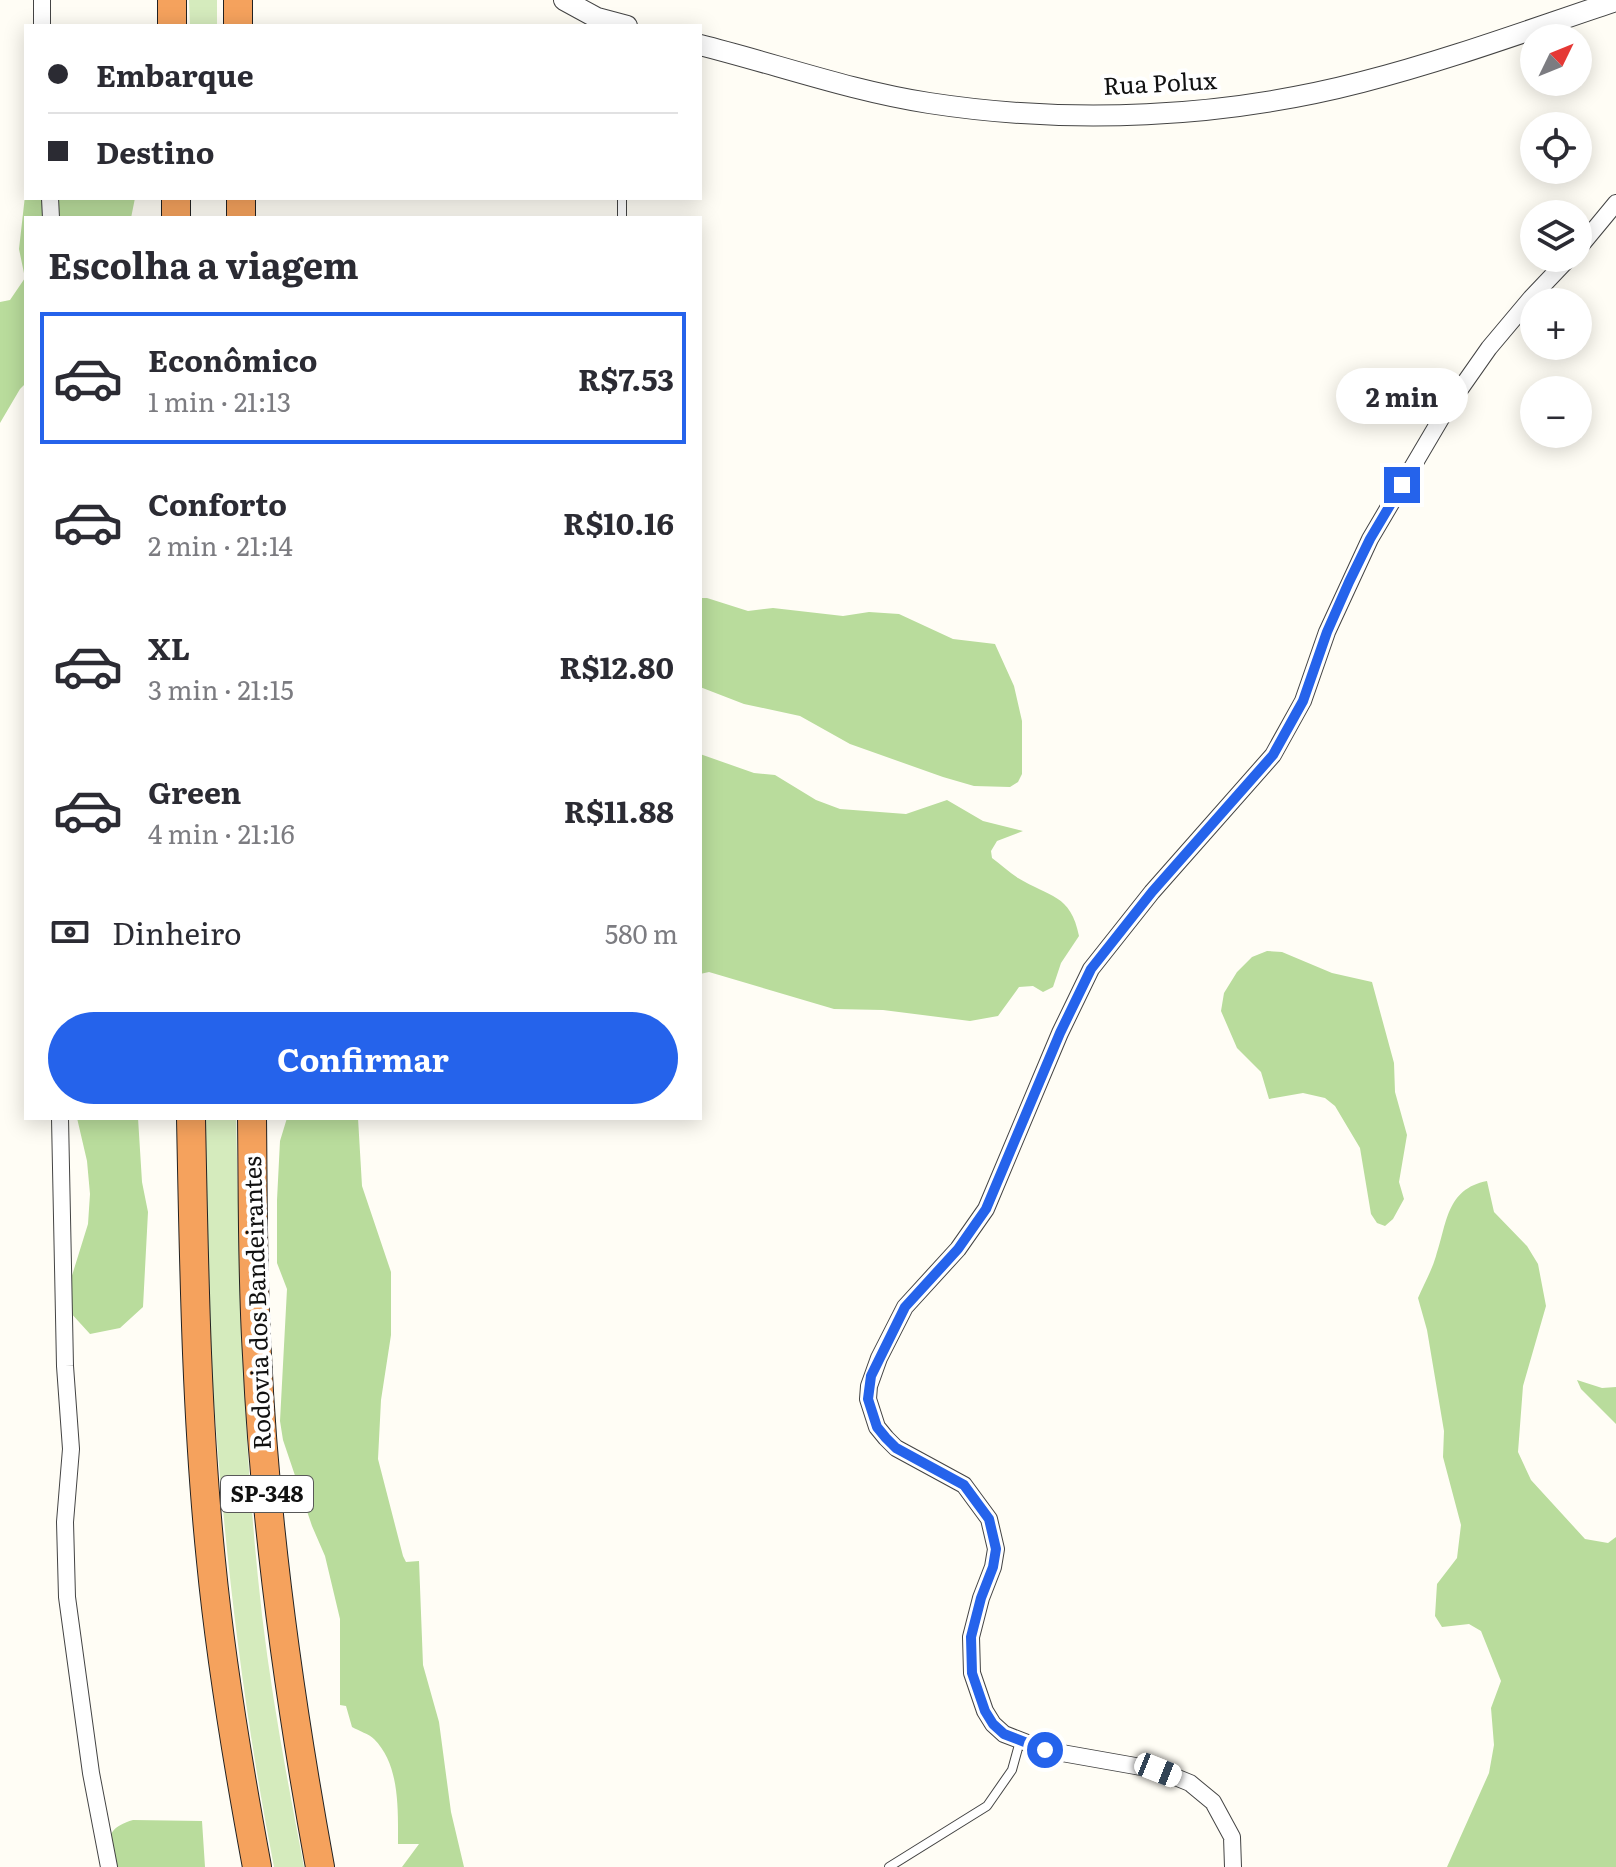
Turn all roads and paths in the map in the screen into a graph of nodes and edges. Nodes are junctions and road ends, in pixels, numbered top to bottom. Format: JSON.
{"nodes":[{"id":1,"x":42,"y":0,"type":"edge"},
{"id":2,"x":172,"y":0,"type":"edge"},
{"id":3,"x":238,"y":0,"type":"edge"},
{"id":4,"x":564,"y":0,"type":"edge"},
{"id":5,"x":1616,"y":1,"type":"edge"},
{"id":6,"x":42,"y":24,"type":"edge"},
{"id":7,"x":172,"y":24,"type":"edge"},
{"id":8,"x":238,"y":24,"type":"edge"},
{"id":9,"x":620,"y":24,"type":"edge"},
{"id":10,"x":702,"y":46,"type":"edge"},
{"id":11,"x":1616,"y":203,"type":"edge"},
{"id":12,"x":1592,"y":232,"type":"edge"},
{"id":13,"x":1556,"y":272,"type":"edge"},
{"id":14,"x":60,"y":1120,"type":"edge"},
{"id":15,"x":191,"y":1120,"type":"edge"},
{"id":16,"x":252,"y":1120,"type":"edge"},
{"id":17,"x":1020,"y":1740,"type":"junction"},
{"id":18,"x":109,"y":1867,"type":"edge"},
{"id":19,"x":257,"y":1867,"type":"edge"},
{"id":20,"x":320,"y":1867,"type":"edge"},
{"id":21,"x":889,"y":1867,"type":"edge"},
{"id":22,"x":1233,"y":1867,"type":"edge"}],
"edges":[{"from":1,"to":6,"type":"street"},
{"from":2,"to":7,"type":"highway"},
{"from":3,"to":8,"type":"highway"},
{"from":4,"to":9,"type":"street"},
{"from":5,"to":10,"type":"street","name":"Rua Polux"},
{"from":11,"to":12,"type":"street"},
{"from":13,"to":17,"type":"street"},
{"from":14,"to":18,"type":"street"},
{"from":15,"to":19,"type":"highway","number":"SP-348"},
{"from":16,"to":20,"type":"highway","name":"Rodovia dos Bandeirantes","number":"SP-348"},
{"from":17,"to":21,"type":"lane"},
{"from":17,"to":22,"type":"street"}]}
